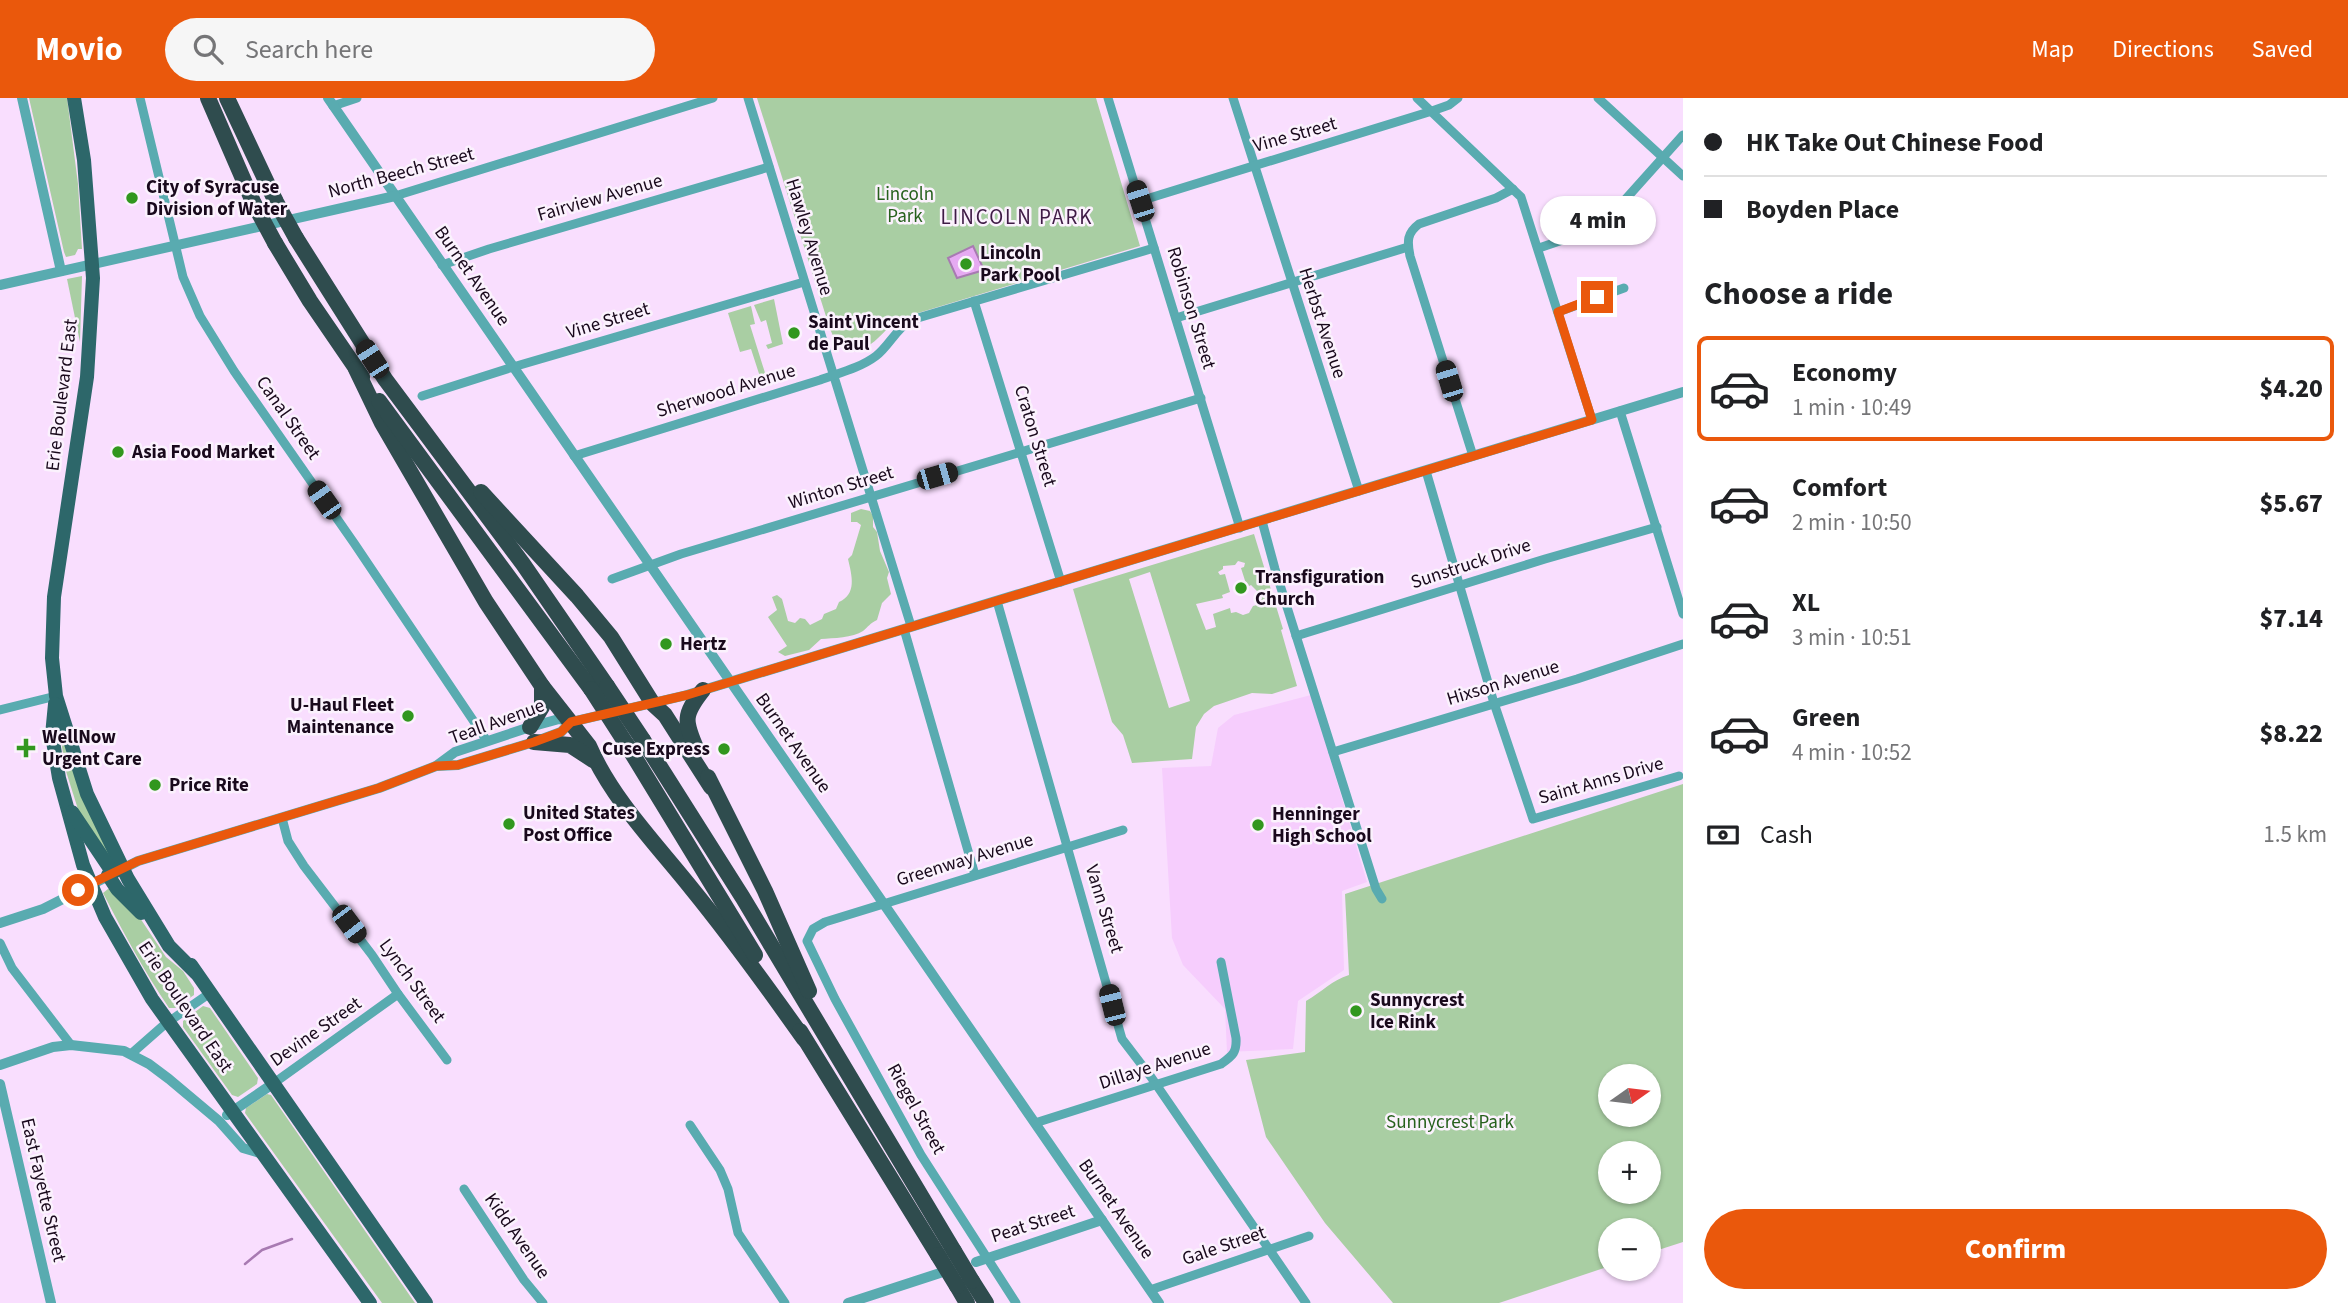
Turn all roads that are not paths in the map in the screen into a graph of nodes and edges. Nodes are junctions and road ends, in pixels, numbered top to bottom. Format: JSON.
{"nodes":[{"id":1,"x":22,"y":98,"type":"edge"},
{"id":2,"x":74,"y":98,"type":"edge"},
{"id":3,"x":140,"y":98,"type":"edge"},
{"id":4,"x":208,"y":98,"type":"edge"},
{"id":5,"x":227,"y":98,"type":"edge"},
{"id":6,"x":357,"y":98,"type":"edge"},
{"id":7,"x":713,"y":98,"type":"edge"},
{"id":8,"x":748,"y":98,"type":"edge"},
{"id":9,"x":1108,"y":98,"type":"edge"},
{"id":10,"x":1233,"y":98,"type":"edge"},
{"id":11,"x":1417,"y":98,"type":"edge"},
{"id":12,"x":1458,"y":98,"type":"edge"},
{"id":13,"x":1598,"y":98,"type":"edge"},
{"id":14,"x":331,"y":102,"type":"edge"},
{"id":15,"x":1432,"y":111,"type":"junction"},
{"id":16,"x":1683,"y":135,"type":"edge"},
{"id":17,"x":1663,"y":158,"type":"junction"},
{"id":18,"x":1254,"y":165,"type":"junction"},
{"id":19,"x":769,"y":167,"type":"junction"},
{"id":20,"x":1683,"y":176,"type":"edge"},
{"id":21,"x":1513,"y":189,"type":"junction"},
{"id":22,"x":395,"y":196,"type":"junction"},
{"id":23,"x":1140,"y":201,"type":"junction"},
{"id":24,"x":175,"y":244,"type":"junction"},
{"id":25,"x":1408,"y":247,"type":"junction"},
{"id":26,"x":1154,"y":248,"type":"junction"},
{"id":27,"x":1538,"y":248,"type":"junction"},
{"id":28,"x":93,"y":263,"type":"junction"},
{"id":29,"x":442,"y":265,"type":"junction"},
{"id":30,"x":61,"y":271,"type":"junction"},
{"id":31,"x":804,"y":282,"type":"junction"},
{"id":32,"x":1291,"y":283,"type":"junction"},
{"id":33,"x":0,"y":285,"type":"edge"},
{"id":34,"x":1624,"y":288,"type":"dead end"},
{"id":35,"x":974,"y":301,"type":"junction"},
{"id":36,"x":1558,"y":312,"type":"junction"},
{"id":37,"x":1176,"y":317,"type":"junction"},
{"id":38,"x":513,"y":367,"type":"junction"},
{"id":39,"x":356,"y":369,"type":"junction"},
{"id":40,"x":833,"y":375,"type":"junction"},
{"id":41,"x":1683,"y":392,"type":"edge"},
{"id":42,"x":422,"y":396,"type":"dead end"},
{"id":43,"x":1201,"y":398,"type":"junction"},
{"id":44,"x":1620,"y":411,"type":"junction"},
{"id":45,"x":1592,"y":420,"type":"junction"},
{"id":46,"x":438,"y":448,"type":"junction"},
{"id":47,"x":1022,"y":452,"type":"junction"},
{"id":48,"x":574,"y":456,"type":"junction"},
{"id":49,"x":1473,"y":456,"type":"junction"},
{"id":50,"x":1426,"y":471,"type":"junction"},
{"id":51,"x":1359,"y":491,"type":"junction"},
{"id":52,"x":872,"y":498,"type":"junction"},
{"id":53,"x":1262,"y":521,"type":"junction"},
{"id":54,"x":1657,"y":527,"type":"junction"},
{"id":55,"x":1240,"y":528,"type":"junction"},
{"id":56,"x":649,"y":565,"type":"junction"},
{"id":57,"x":612,"y":579,"type":"dead end"},
{"id":58,"x":1061,"y":582,"type":"junction"},
{"id":59,"x":1459,"y":587,"type":"junction"},
{"id":60,"x":997,"y":601,"type":"junction"},
{"id":61,"x":1683,"y":614,"type":"edge"},
{"id":62,"x":908,"y":627,"type":"junction"},
{"id":63,"x":1296,"y":636,"type":"junction"},
{"id":64,"x":1683,"y":644,"type":"edge"},
{"id":65,"x":729,"y":682,"type":"junction"},
{"id":66,"x":542,"y":686,"type":"junction"},
{"id":67,"x":599,"y":687,"type":"junction"},
{"id":68,"x":703,"y":690,"type":"junction"},
{"id":69,"x":56,"y":695,"type":"junction"},
{"id":70,"x":1494,"y":703,"type":"junction"},
{"id":71,"x":653,"y":704,"type":"junction"},
{"id":72,"x":0,"y":710,"type":"edge"},
{"id":73,"x":571,"y":722,"type":"junction"},
{"id":74,"x":532,"y":734,"type":"junction"},
{"id":75,"x":486,"y":741,"type":"junction"},
{"id":76,"x":1333,"y":752,"type":"junction"},
{"id":77,"x":596,"y":764,"type":"junction"},
{"id":78,"x":436,"y":766,"type":"junction"},
{"id":79,"x":1679,"y":776,"type":"dead end"},
{"id":80,"x":711,"y":787,"type":"junction"},
{"id":81,"x":64,"y":799,"type":"junction"},
{"id":82,"x":282,"y":818,"type":"junction"},
{"id":83,"x":1123,"y":830,"type":"dead end"},
{"id":84,"x":1067,"y":847,"type":"junction"},
{"id":85,"x":119,"y":870,"type":"junction"},
{"id":86,"x":975,"y":875,"type":"junction"},
{"id":87,"x":90,"y":884,"type":"junction"},
{"id":88,"x":1382,"y":900,"type":"dead end"},
{"id":89,"x":882,"y":904,"type":"junction"},
{"id":90,"x":0,"y":923,"type":"edge"},
{"id":91,"x":817,"y":926,"type":"joint"},
{"id":92,"x":0,"y":943,"type":"edge"},
{"id":93,"x":1221,"y":962,"type":"dead end"},
{"id":94,"x":196,"y":973,"type":"junction"},
{"id":95,"x":210,"y":993,"type":"junction"},
{"id":96,"x":398,"y":994,"type":"junction"},
{"id":97,"x":169,"y":1022,"type":"junction"},
{"id":98,"x":804,"y":1038,"type":"junction"},
{"id":99,"x":71,"y":1045,"type":"junction"},
{"id":100,"x":836,"y":1051,"type":"junction"},
{"id":101,"x":131,"y":1054,"type":"junction"},
{"id":102,"x":447,"y":1060,"type":"dead end"},
{"id":103,"x":0,"y":1065,"type":"edge"},
{"id":104,"x":274,"y":1083,"type":"junction"},
{"id":105,"x":0,"y":1084,"type":"edge"},
{"id":106,"x":1156,"y":1085,"type":"junction"},
{"id":107,"x":233,"y":1111,"type":"junction"},
{"id":108,"x":219,"y":1121,"type":"junction"},
{"id":109,"x":1035,"y":1123,"type":"junction"},
{"id":110,"x":690,"y":1125,"type":"dead end"},
{"id":111,"x":263,"y":1154,"type":"junction"},
{"id":112,"x":464,"y":1189,"type":"dead end"},
{"id":113,"x":1102,"y":1220,"type":"junction"},
{"id":114,"x":1309,"y":1236,"type":"dead end"},
{"id":115,"x":1268,"y":1250,"type":"junction"},
{"id":116,"x":981,"y":1260,"type":"junction"},
{"id":117,"x":940,"y":1273,"type":"dead end"},
{"id":118,"x":965,"y":1284,"type":"junction"},
{"id":119,"x":1150,"y":1290,"type":"junction"},
{"id":120,"x":878,"y":1299,"type":"edge"},
{"id":121,"x":51,"y":1303,"type":"edge"},
{"id":122,"x":370,"y":1303,"type":"edge"},
{"id":123,"x":426,"y":1303,"type":"edge"},
{"id":124,"x":543,"y":1303,"type":"edge"},
{"id":125,"x":785,"y":1303,"type":"edge"},
{"id":126,"x":848,"y":1303,"type":"edge"},
{"id":127,"x":967,"y":1303,"type":"edge"},
{"id":128,"x":986,"y":1303,"type":"edge"},
{"id":129,"x":1016,"y":1303,"type":"edge"},
{"id":130,"x":1159,"y":1303,"type":"edge"},
{"id":131,"x":1306,"y":1303,"type":"edge"}],
"edges":[{"from":1,"to":30,"type":"street"},
{"from":2,"to":28,"type":"main road","name":"Erie Boulevard East"},
{"from":3,"to":24,"type":"street","name":"Canal Street"},
{"from":4,"to":39,"type":"highway","bridge":true},
{"from":5,"to":46,"type":"highway","bridge":true},
{"from":6,"to":14,"type":"street"},
{"from":7,"to":22,"type":"street","name":"North Beech Street"},
{"from":8,"to":19,"type":"street","name":"Hawley Avenue"},
{"from":9,"to":23,"type":"street","name":"Robinson Street"},
{"from":10,"to":18,"type":"street","name":"Herbst Avenue"},
{"from":11,"to":15,"type":"street"},
{"from":12,"to":15,"type":"street","name":"Vine Street"},
{"from":13,"to":17,"type":"street"},
{"from":14,"to":22,"type":"street","name":"Burnet Avenue"},
{"from":15,"to":18,"type":"street","name":"Vine Street"},
{"from":15,"to":21,"type":"street"},
{"from":16,"to":17,"type":"street"},
{"from":17,"to":20,"type":"street"},
{"from":17,"to":27,"type":"street"},
{"from":18,"to":23,"type":"street","name":"Vine Street"},
{"from":18,"to":32,"type":"street","name":"Herbst Avenue"},
{"from":19,"to":29,"type":"street","name":"Fairview Avenue"},
{"from":19,"to":31,"type":"street","name":"Hawley Avenue"},
{"from":21,"to":25,"type":"street"},
{"from":21,"to":27,"type":"street"},
{"from":22,"to":24,"type":"street","name":"North Beech Street"},
{"from":22,"to":29,"type":"street","name":"Burnet Avenue"},
{"from":23,"to":26,"type":"street","name":"Robinson Street"},
{"from":24,"to":28,"type":"street","name":"North Beech Street"},
{"from":24,"to":75,"type":"street","name":"Canal Street"},
{"from":25,"to":32,"type":"street"},
{"from":25,"to":49,"type":"street"},
{"from":26,"to":35,"type":"street","name":"Sherwood Avenue"},
{"from":26,"to":37,"type":"street","name":"Robinson Street"},
{"from":27,"to":36,"type":"street"},
{"from":28,"to":30,"type":"street","name":"North Beech Street"},
{"from":28,"to":69,"type":"main road","name":"Erie Boulevard East"},
{"from":29,"to":38,"type":"street","name":"Burnet Avenue"},
{"from":30,"to":33,"type":"street","name":"North Beech Street"},
{"from":31,"to":38,"type":"street","name":"Vine Street"},
{"from":31,"to":40,"type":"street","name":"Hawley Avenue"},
{"from":32,"to":37,"type":"street"},
{"from":32,"to":51,"type":"street","name":"Herbst Avenue"},
{"from":34,"to":36,"type":"street"},
{"from":35,"to":40,"type":"street","name":"Sherwood Avenue"},
{"from":35,"to":47,"type":"street","name":"Craton Street"},
{"from":36,"to":45,"type":"street"},
{"from":37,"to":43,"type":"street","name":"Robinson Street"},
{"from":38,"to":42,"type":"street","name":"Vine Street"},
{"from":38,"to":48,"type":"street","name":"Burnet Avenue"},
{"from":39,"to":66,"type":"highway"},
{"from":39,"to":67,"type":"highway"},
{"from":40,"to":48,"type":"street","name":"Sherwood Avenue"},
{"from":40,"to":52,"type":"street","name":"Hawley Avenue"},
{"from":41,"to":44,"type":"street","name":"Teall Avenue"},
{"from":43,"to":47,"type":"street","name":"Winton Street"},
{"from":43,"to":55,"type":"street","name":"Robinson Street"},
{"from":44,"to":45,"type":"street","name":"Teall Avenue"},
{"from":44,"to":54,"type":"street"},
{"from":45,"to":49,"type":"street","name":"Teall Avenue"},
{"from":46,"to":67,"type":"highway"},
{"from":46,"to":71,"type":"highway"},
{"from":47,"to":52,"type":"street","name":"Winton Street"},
{"from":47,"to":58,"type":"street","name":"Craton Street"},
{"from":48,"to":56,"type":"street","name":"Burnet Avenue"},
{"from":49,"to":50,"type":"street","name":"Teall Avenue"},
{"from":50,"to":51,"type":"street","name":"Teall Avenue"},
{"from":50,"to":59,"type":"street"},
{"from":51,"to":53,"type":"street","name":"Teall Avenue"},
{"from":52,"to":56,"type":"street","name":"Winton Street"},
{"from":52,"to":62,"type":"street","name":"Hawley Avenue"},
{"from":53,"to":55,"type":"street","name":"Teall Avenue"},
{"from":53,"to":63,"type":"street"},
{"from":54,"to":59,"type":"street","name":"Sunstruck Drive"},
{"from":54,"to":61,"type":"street"},
{"from":55,"to":58,"type":"street","name":"Teall Avenue"},
{"from":56,"to":57,"type":"street","name":"Winton Street"},
{"from":56,"to":65,"type":"street","name":"Burnet Avenue"},
{"from":58,"to":60,"type":"street","name":"Teall Avenue"},
{"from":59,"to":63,"type":"street","name":"Sunstruck Drive"},
{"from":59,"to":70,"type":"street"},
{"from":60,"to":62,"type":"street","name":"Teall Avenue"},
{"from":60,"to":84,"type":"street","name":"Vann Street"},
{"from":62,"to":65,"type":"street","name":"Teall Avenue"},
{"from":62,"to":86,"type":"street","name":"Hawley Avenue"},
{"from":63,"to":76,"type":"street"},
{"from":64,"to":70,"type":"street","name":"Hixson Avenue"},
{"from":65,"to":68,"type":"street","name":"Teall Avenue"},
{"from":65,"to":89,"type":"street","name":"Burnet Avenue"},
{"from":66,"to":73,"type":"highway"},
{"from":66,"to":74,"type":"highway"},
{"from":67,"to":98,"type":"highway","bridge":true},
{"from":67,"to":100,"type":"highway","bridge":true},
{"from":68,"to":71,"type":"street","name":"Teall Avenue"},
{"from":68,"to":80,"type":"highway"},
{"from":69,"to":72,"type":"street"},
{"from":69,"to":81,"type":"main road","name":"Erie Boulevard East"},
{"from":69,"to":85,"type":"main road","name":"Erie Boulevard East"},
{"from":70,"to":76,"type":"street","name":"Hixson Avenue"},
{"from":70,"to":79,"type":"street","name":"Saint Anns Drive"},
{"from":71,"to":73,"type":"street","name":"Teall Avenue"},
{"from":71,"to":80,"type":"highway"},
{"from":73,"to":74,"type":"street","name":"Teall Avenue"},
{"from":73,"to":77,"type":"highway"},
{"from":74,"to":75,"type":"street","name":"Teall Avenue"},
{"from":74,"to":77,"type":"highway"},
{"from":74,"to":78,"type":"street","name":"Teall Avenue"},
{"from":75,"to":78,"type":"street","name":"Teall Avenue"},
{"from":76,"to":88,"type":"street"},
{"from":77,"to":98,"type":"highway"},
{"from":78,"to":82,"type":"street","name":"Teall Avenue"},
{"from":80,"to":100,"type":"highway"},
{"from":81,"to":85,"type":"main road"},
{"from":81,"to":87,"type":"main road","name":"Erie Boulevard East"},
{"from":82,"to":85,"type":"street","name":"Teall Avenue"},
{"from":82,"to":96,"type":"street","name":"Lynch Street"},
{"from":83,"to":84,"type":"street","name":"Greenway Avenue"},
{"from":84,"to":86,"type":"street","name":"Greenway Avenue"},
{"from":84,"to":106,"type":"street","name":"Vann Street"},
{"from":85,"to":87,"type":"street","name":"Teall Avenue"},
{"from":85,"to":94,"type":"main road","name":"Erie Boulevard East"},
{"from":85,"to":94,"type":"main road","name":"Erie Boulevard East"},
{"from":86,"to":89,"type":"street","name":"Greenway Avenue"},
{"from":87,"to":90,"type":"street","name":"Teall Avenue"},
{"from":87,"to":97,"type":"main road","name":"Erie Boulevard East"},
{"from":89,"to":91,"type":"street","name":"Greenway Avenue"},
{"from":89,"to":109,"type":"street","name":"Burnet Avenue"},
{"from":91,"to":116,"type":"street","name":"Riegel Street"},
{"from":92,"to":99,"type":"street"},
{"from":93,"to":106,"type":"street","name":"Dillaye Avenue"},
{"from":94,"to":95,"type":"main road","name":"Erie Boulevard East"},
{"from":95,"to":97,"type":"street"},
{"from":95,"to":104,"type":"main road","name":"Erie Boulevard East"},
{"from":96,"to":102,"type":"street","name":"Lynch Street"},
{"from":96,"to":104,"type":"street","name":"Devine Street"},
{"from":97,"to":101,"type":"street"},
{"from":97,"to":107,"type":"main road","name":"Erie Boulevard East"},
{"from":98,"to":118,"type":"highway","bridge":true},
{"from":99,"to":101,"type":"street"},
{"from":99,"to":103,"type":"street"},
{"from":100,"to":118,"type":"highway","bridge":true},
{"from":101,"to":108,"type":"street"},
{"from":104,"to":107,"type":"street","name":"Devine Street"},
{"from":104,"to":123,"type":"main road","name":"Erie Boulevard East"},
{"from":105,"to":121,"type":"street","name":"East Fayette Street"},
{"from":106,"to":109,"type":"street","name":"Dillaye Avenue"},
{"from":106,"to":115,"type":"street","name":"Vann Street"},
{"from":107,"to":108,"type":"street","name":"Devine Street"},
{"from":107,"to":111,"type":"main road","name":"Erie Boulevard East"},
{"from":108,"to":111,"type":"street"},
{"from":109,"to":113,"type":"street","name":"Burnet Avenue"},
{"from":110,"to":125,"type":"street"},
{"from":111,"to":122,"type":"main road","name":"Erie Boulevard East"},
{"from":112,"to":124,"type":"street","name":"Kidd Avenue"},
{"from":113,"to":116,"type":"street","name":"Peat Street"},
{"from":113,"to":119,"type":"street","name":"Burnet Avenue"},
{"from":114,"to":115,"type":"street","name":"Gale Street"},
{"from":115,"to":119,"type":"street","name":"Gale Street"},
{"from":115,"to":131,"type":"street","name":"Vann Street"},
{"from":116,"to":129,"type":"street","name":"Riegel Street"},
{"from":117,"to":120,"type":"street"},
{"from":118,"to":127,"type":"highway"},
{"from":118,"to":128,"type":"highway"},
{"from":119,"to":130,"type":"street","name":"Burnet Avenue"},
{"from":120,"to":126,"type":"street"}]}
